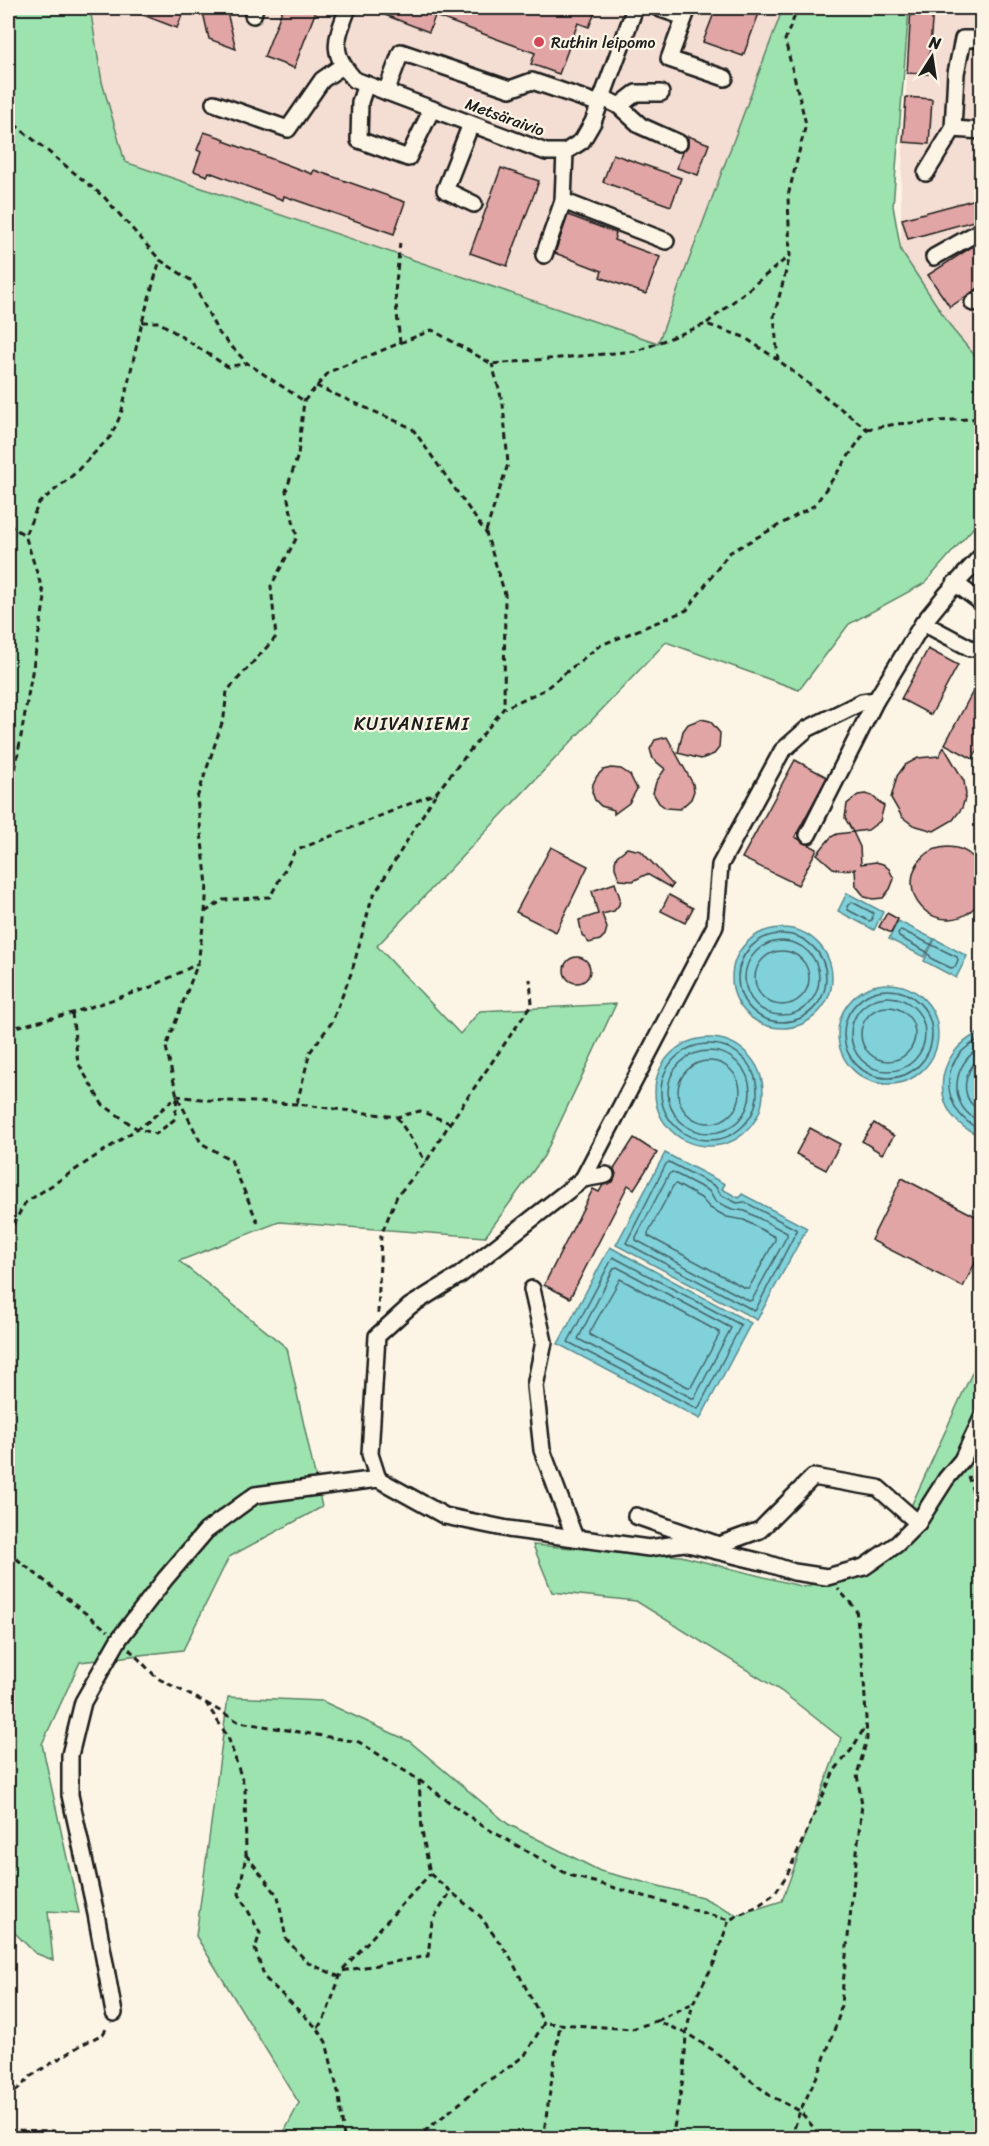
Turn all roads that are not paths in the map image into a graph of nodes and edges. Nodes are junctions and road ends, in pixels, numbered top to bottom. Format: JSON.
{"nodes":[{"id":1,"x":348,"y":8,"type":"edge"},
{"id":2,"x":635,"y":8,"type":"edge"},
{"id":3,"x":658,"y":8,"type":"edge"},
{"id":4,"x":686,"y":12,"type":"edge"},
{"id":5,"x":981,"y":39,"type":"edge"},
{"id":6,"x":342,"y":66,"type":"junction"},
{"id":7,"x":725,"y":78,"type":"dead end"},
{"id":8,"x":366,"y":84,"type":"junction"},
{"id":9,"x":386,"y":92,"type":"junction"},
{"id":10,"x":661,"y":93,"type":"dead end"},
{"id":11,"x":601,"y":100,"type":"junction"},
{"id":12,"x":214,"y":103,"type":"dead end"},
{"id":13,"x":619,"y":106,"type":"junction"},
{"id":14,"x":432,"y":109,"type":"junction"},
{"id":15,"x":471,"y":124,"type":"junction"},
{"id":16,"x":953,"y":129,"type":"junction"},
{"id":17,"x":981,"y":130,"type":"edge"},
{"id":18,"x":679,"y":143,"type":"dead end"},
{"id":19,"x":565,"y":152,"type":"junction"},
{"id":20,"x":926,"y":173,"type":"dead end"},
{"id":21,"x":563,"y":201,"type":"junction"},
{"id":22,"x":474,"y":204,"type":"dead end"},
{"id":23,"x":981,"y":230,"type":"edge"},
{"id":24,"x":666,"y":241,"type":"dead end"},
{"id":25,"x":544,"y":255,"type":"dead end"},
{"id":26,"x":934,"y":257,"type":"dead end"},
{"id":27,"x":981,"y":555,"type":"edge"},
{"id":28,"x":955,"y":583,"type":"junction"},
{"id":29,"x":981,"y":603,"type":"edge"},
{"id":30,"x":923,"y":623,"type":"junction"},
{"id":31,"x":970,"y":648,"type":"dead end"},
{"id":32,"x":876,"y":700,"type":"junction"},
{"id":33,"x":808,"y":835,"type":"dead end"},
{"id":34,"x":606,"y":1175,"type":"dead end"},
{"id":35,"x":583,"y":1179,"type":"junction"},
{"id":36,"x":532,"y":1289,"type":"dead end"},
{"id":37,"x":981,"y":1418,"type":"edge"},
{"id":38,"x":378,"y":1479,"type":"junction"},
{"id":39,"x":636,"y":1516,"type":"dead end"},
{"id":40,"x":918,"y":1523,"type":"junction"},
{"id":41,"x":575,"y":1538,"type":"junction"},
{"id":42,"x":114,"y":2013,"type":"road end"}],
"edges":[{"from":1,"to":6,"type":"street"},
{"from":2,"to":11,"type":"street"},
{"from":3,"to":4,"type":"street"},
{"from":4,"to":7,"type":"street"},
{"from":5,"to":16,"type":"street"},
{"from":6,"to":8,"type":"street","name":"Metsäraivio"},
{"from":6,"to":12,"type":"street"},
{"from":8,"to":9,"type":"street","name":"Metsäraivio"},
{"from":8,"to":14,"type":"street"},
{"from":9,"to":11,"type":"street"},
{"from":9,"to":14,"type":"street","name":"Metsäraivio"},
{"from":10,"to":13,"type":"street"},
{"from":11,"to":13,"type":"street"},
{"from":11,"to":19,"type":"street"},
{"from":13,"to":18,"type":"street"},
{"from":14,"to":15,"type":"street","name":"Metsäraivio"},
{"from":15,"to":19,"type":"street","name":"Metsäraivio"},
{"from":15,"to":22,"type":"street"},
{"from":16,"to":17,"type":"street"},
{"from":16,"to":20,"type":"street"},
{"from":19,"to":21,"type":"street"},
{"from":21,"to":24,"type":"street"},
{"from":21,"to":25,"type":"street"},
{"from":23,"to":26,"type":"street"},
{"from":27,"to":28,"type":"street"},
{"from":28,"to":29,"type":"street"},
{"from":28,"to":30,"type":"street"},
{"from":30,"to":31,"type":"street"},
{"from":30,"to":32,"type":"street"},
{"from":32,"to":33,"type":"street"},
{"from":32,"to":35,"type":"street"},
{"from":34,"to":35,"type":"street"},
{"from":35,"to":38,"type":"street"},
{"from":36,"to":41,"type":"street"},
{"from":37,"to":40,"type":"street"},
{"from":38,"to":41,"type":"street"},
{"from":38,"to":42,"type":"street"},
{"from":39,"to":40,"type":"street"},
{"from":40,"to":41,"type":"street"}]}
